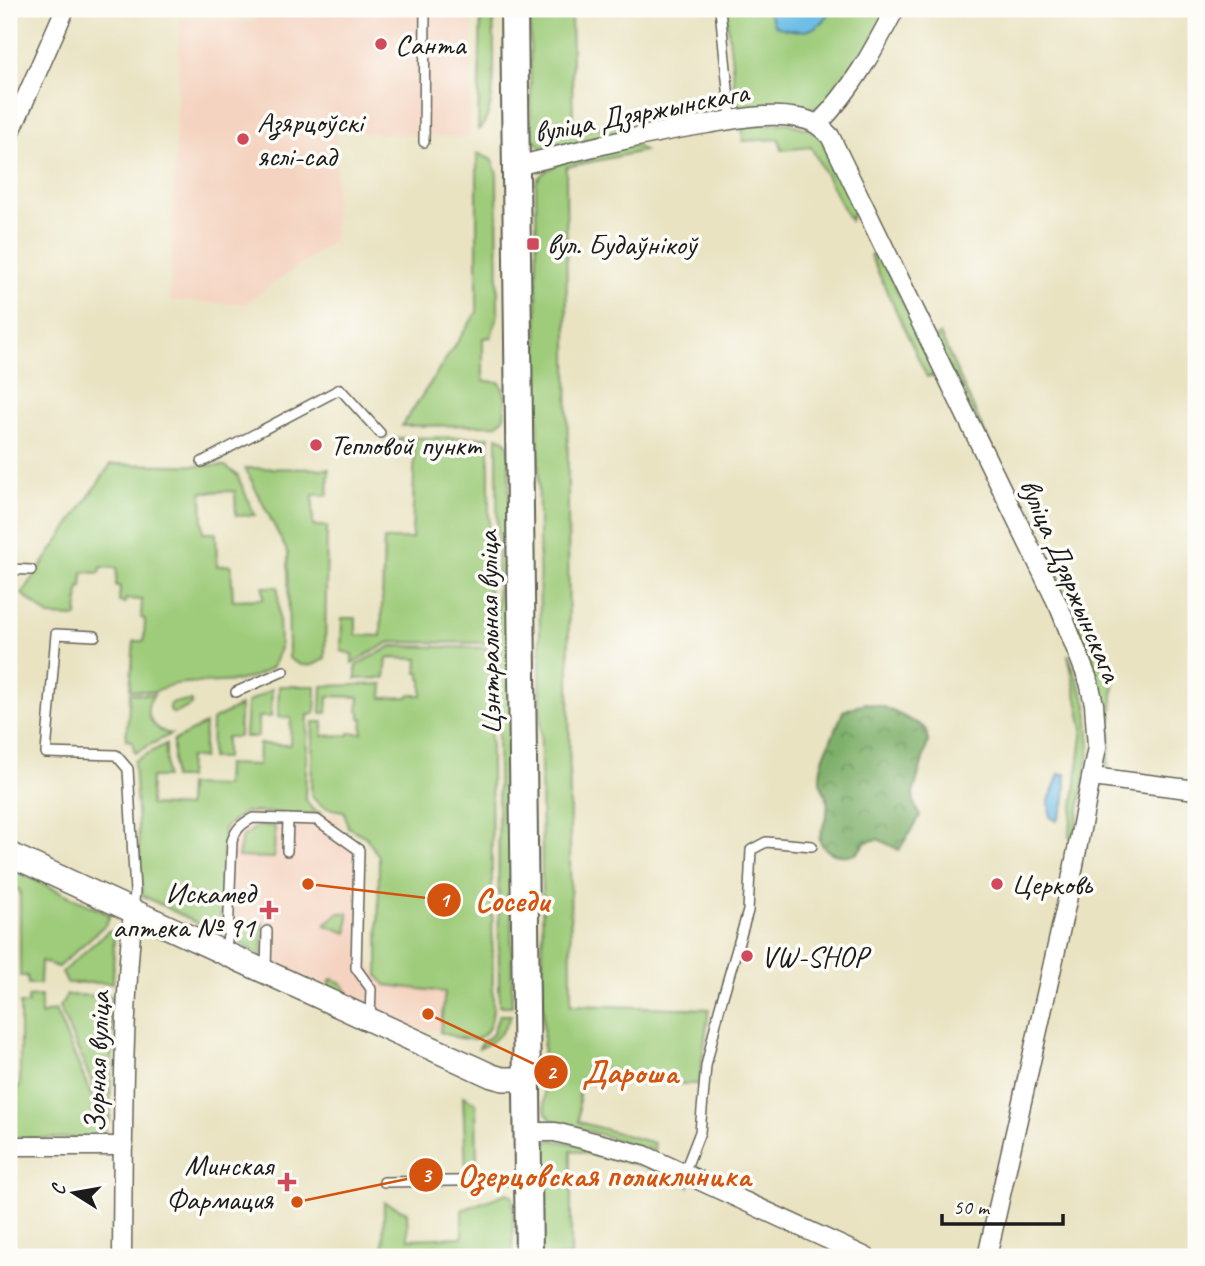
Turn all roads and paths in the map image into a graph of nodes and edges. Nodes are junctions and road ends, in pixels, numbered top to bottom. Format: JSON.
{"nodes":[{"id":1,"x":65,"y":9,"type":"edge"},
{"id":2,"x":425,"y":9,"type":"edge"},
{"id":3,"x":514,"y":9,"type":"edge"},
{"id":4,"x":720,"y":9,"type":"edge"},
{"id":5,"x":895,"y":9,"type":"edge"},
{"id":6,"x":732,"y":120,"type":"junction"},
{"id":7,"x":818,"y":124,"type":"junction"},
{"id":8,"x":9,"y":136,"type":"edge"},
{"id":9,"x":424,"y":142,"type":"dead end"},
{"id":10,"x":517,"y":166,"type":"junction"},
{"id":11,"x":380,"y":433,"type":"dead end"},
{"id":12,"x":202,"y":463,"type":"dead end"},
{"id":13,"x":9,"y":569,"type":"edge"},
{"id":14,"x":31,"y":570,"type":"dead end"},
{"id":15,"x":95,"y":636,"type":"dead end"},
{"id":16,"x":284,"y":671,"type":"dead end"},
{"id":17,"x":236,"y":692,"type":"dead end"},
{"id":18,"x":1092,"y":777,"type":"junction"},
{"id":19,"x":1196,"y":790,"type":"edge"},
{"id":20,"x":288,"y":819,"type":"junction"},
{"id":21,"x":812,"y":846,"type":"dead end"},
{"id":22,"x":288,"y":851,"type":"dead end"},
{"id":23,"x":9,"y":854,"type":"edge"},
{"id":24,"x":133,"y":911,"type":"junction"},
{"id":25,"x":267,"y":932,"type":"dead end"},
{"id":26,"x":224,"y":953,"type":"junction"},
{"id":27,"x":266,"y":972,"type":"junction"},
{"id":28,"x":370,"y":1019,"type":"junction"},
{"id":29,"x":527,"y":1079,"type":"junction"},
{"id":30,"x":527,"y":1132,"type":"junction"},
{"id":31,"x":9,"y":1146,"type":"edge"},
{"id":32,"x":123,"y":1146,"type":"junction"},
{"id":33,"x":684,"y":1172,"type":"junction"},
{"id":34,"x":528,"y":1180,"type":"junction"},
{"id":35,"x":384,"y":1182,"type":"dead end"},
{"id":36,"x":122,"y":1257,"type":"edge"},
{"id":37,"x":528,"y":1257,"type":"edge"},
{"id":38,"x":866,"y":1257,"type":"edge"},
{"id":39,"x":988,"y":1257,"type":"edge"}],
"edges":[{"from":1,"to":8,"type":"street"},
{"from":2,"to":9,"type":"lane"},
{"from":3,"to":10,"type":"main road","name":"Цэнтральная вуліца"},
{"from":4,"to":6,"type":"lane"},
{"from":5,"to":7,"type":"street"},
{"from":6,"to":7,"type":"street","name":"вуліца Дзяржынскага"},
{"from":6,"to":10,"type":"street","name":"вуліца Дзяржынскага"},
{"from":7,"to":18,"type":"street","name":"вуліца Дзяржынскага"},
{"from":10,"to":29,"type":"main road","name":"Цэнтральная вуліца"},
{"from":11,"to":12,"type":"lane"},
{"from":13,"to":14,"type":"lane"},
{"from":15,"to":24,"type":"lane"},
{"from":16,"to":17,"type":"lane"},
{"from":18,"to":19,"type":"street"},
{"from":18,"to":39,"type":"street","name":"вуліца Дзяржынскага"},
{"from":20,"to":22,"type":"lane"},
{"from":20,"to":26,"type":"lane"},
{"from":20,"to":28,"type":"lane"},
{"from":21,"to":33,"type":"lane"},
{"from":23,"to":24,"type":"street"},
{"from":24,"to":26,"type":"street"},
{"from":24,"to":32,"type":"street","name":"Зорная вуліца"},
{"from":25,"to":27,"type":"lane"},
{"from":26,"to":27,"type":"street"},
{"from":27,"to":28,"type":"street"},
{"from":28,"to":29,"type":"street"},
{"from":29,"to":30,"type":"main road","name":"Цэнтральная вуліца"},
{"from":30,"to":33,"type":"street"},
{"from":30,"to":34,"type":"main road","name":"Цэнтральная вуліца"},
{"from":31,"to":32,"type":"street"},
{"from":32,"to":36,"type":"street","name":"Зорная вуліца"},
{"from":33,"to":38,"type":"street"},
{"from":34,"to":35,"type":"lane"},
{"from":34,"to":37,"type":"main road","name":"Цэнтральная вуліца"}]}
